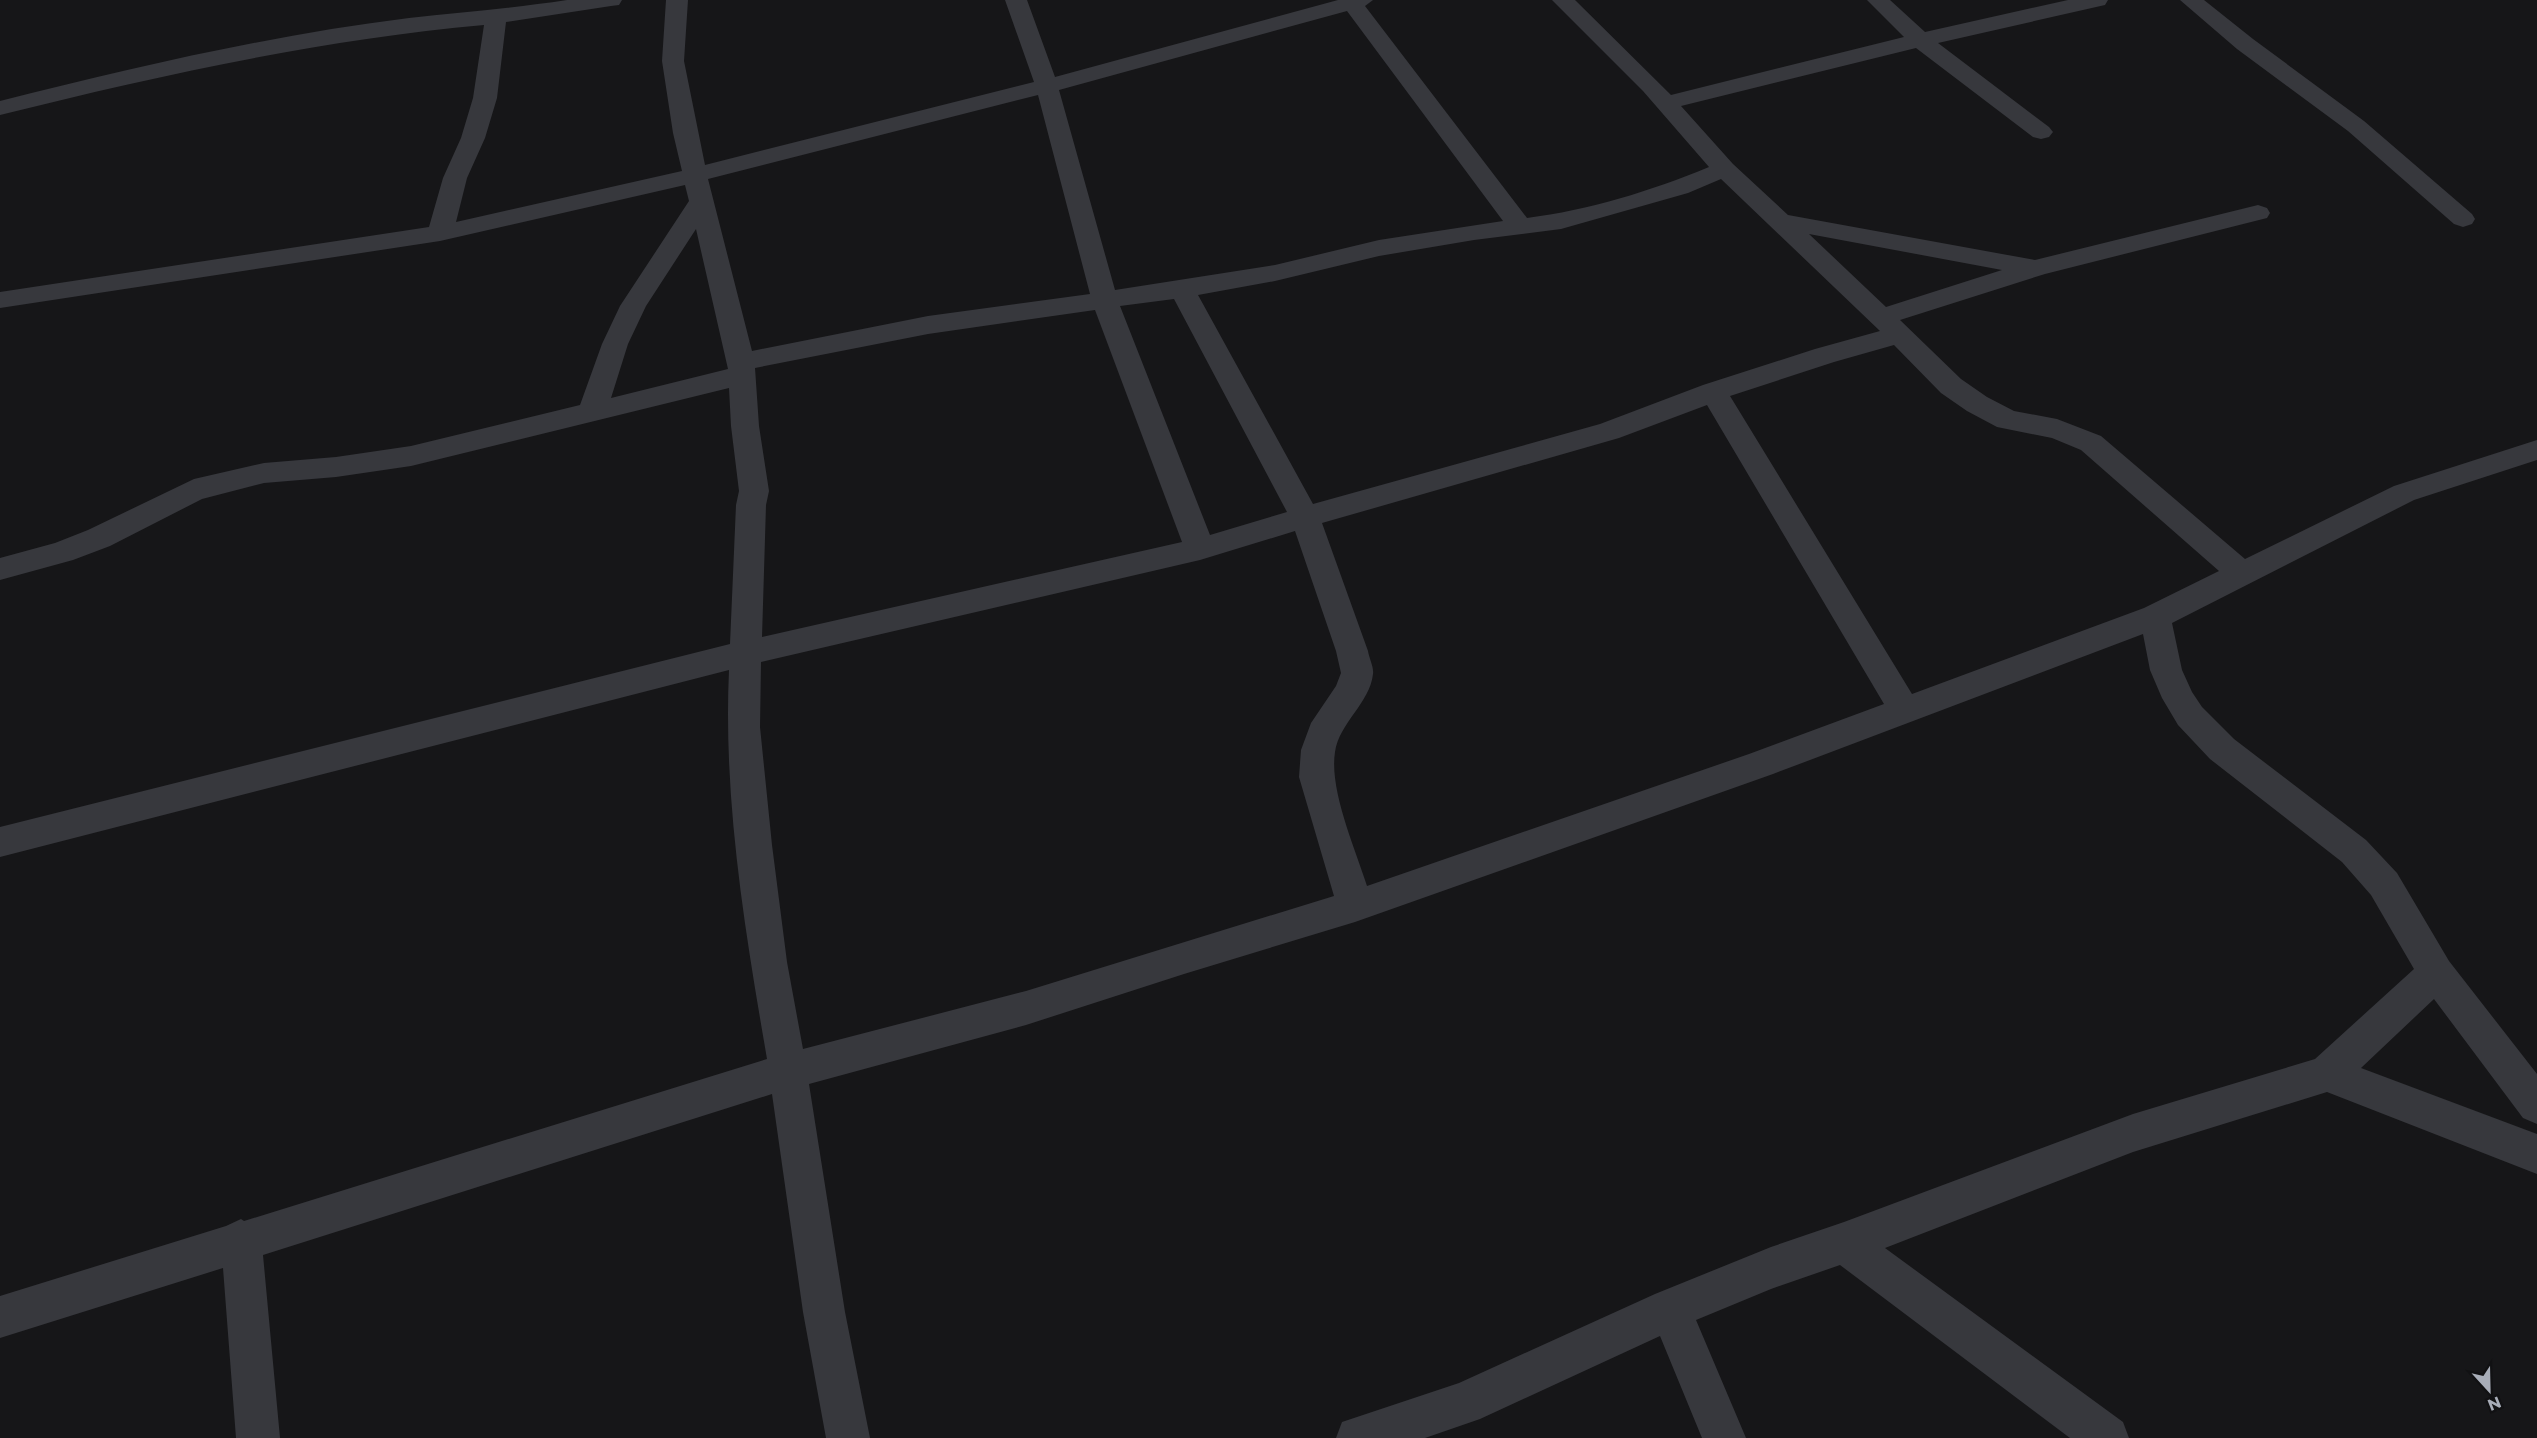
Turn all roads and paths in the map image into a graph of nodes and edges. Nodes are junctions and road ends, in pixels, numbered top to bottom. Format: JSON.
{"nodes":[{"id":1,"x":611,"y":0,"type":"edge"},
{"id":2,"x":677,"y":0,"type":"edge"},
{"id":3,"x":1016,"y":0,"type":"edge"},
{"id":4,"x":1563,"y":0,"type":"edge"},
{"id":5,"x":1878,"y":0,"type":"edge"},
{"id":6,"x":2097,"y":0,"type":"edge"},
{"id":7,"x":2191,"y":0,"type":"edge"},
{"id":8,"x":1357,"y":2,"type":"edge"},
{"id":9,"x":496,"y":17,"type":"junction"},
{"id":10,"x":1920,"y":40,"type":"junction"},
{"id":11,"x":1047,"y":86,"type":"junction"},
{"id":12,"x":1666,"y":103,"type":"junction"},
{"id":13,"x":0,"y":108,"type":"edge"},
{"id":14,"x":2041,"y":132,"type":"dead end"},
{"id":15,"x":1724,"y":169,"type":"junction"},
{"id":16,"x":696,"y":175,"type":"junction"},
{"id":17,"x":702,"y":201,"type":"junction"},
{"id":18,"x":2258,"y":213,"type":"dead end"},
{"id":19,"x":2463,"y":219,"type":"dead end"},
{"id":20,"x":1779,"y":220,"type":"junction"},
{"id":21,"x":1520,"y":226,"type":"junction"},
{"id":22,"x":440,"y":233,"type":"junction"},
{"id":23,"x":2037,"y":268,"type":"junction"},
{"id":24,"x":1182,"y":289,"type":"junction"},
{"id":25,"x":1104,"y":298,"type":"junction"},
{"id":26,"x":0,"y":300,"type":"edge"},
{"id":27,"x":1890,"y":326,"type":"junction"},
{"id":28,"x":742,"y":368,"type":"junction"},
{"id":29,"x":1713,"y":392,"type":"junction"},
{"id":30,"x":592,"y":411,"type":"junction"},
{"id":31,"x":2537,"y":450,"type":"edge"},
{"id":32,"x":1305,"y":517,"type":"junction"},
{"id":33,"x":1200,"y":549,"type":"junction"},
{"id":34,"x":0,"y":569,"type":"edge"},
{"id":35,"x":2242,"y":574,"type":"junction"},
{"id":36,"x":2155,"y":617,"type":"junction"},
{"id":37,"x":746,"y":653,"type":"junction"},
{"id":38,"x":1905,"y":710,"type":"junction"},
{"id":39,"x":0,"y":842,"type":"edge"},
{"id":40,"x":1355,"y":906,"type":"junction"},
{"id":41,"x":2436,"y":973,"type":"junction"},
{"id":42,"x":788,"y":1071,"type":"junction"},
{"id":43,"x":2327,"y":1074,"type":"junction"},
{"id":44,"x":2537,"y":1105,"type":"edge"},
{"id":45,"x":2537,"y":1154,"type":"edge"},
{"id":46,"x":242,"y":1240,"type":"junction"},
{"id":47,"x":1844,"y":1243,"type":"junction"},
{"id":48,"x":1670,"y":1309,"type":"junction"},
{"id":49,"x":0,"y":1317,"type":"edge"},
{"id":50,"x":258,"y":1438,"type":"edge"},
{"id":51,"x":848,"y":1438,"type":"edge"},
{"id":52,"x":1358,"y":1438,"type":"edge"},
{"id":53,"x":1724,"y":1438,"type":"edge"},
{"id":54,"x":2108,"y":1438,"type":"edge"}],
"edges":[{"from":1,"to":9,"type":"street"},
{"from":2,"to":16,"type":"street"},
{"from":3,"to":11,"type":"street"},
{"from":4,"to":12,"type":"street"},
{"from":5,"to":10,"type":"street"},
{"from":6,"to":10,"type":"street"},
{"from":7,"to":19,"type":"street"},
{"from":8,"to":11,"type":"street"},
{"from":8,"to":21,"type":"street"},
{"from":9,"to":13,"type":"street"},
{"from":9,"to":22,"type":"street"},
{"from":10,"to":12,"type":"street"},
{"from":10,"to":14,"type":"street"},
{"from":11,"to":16,"type":"street"},
{"from":11,"to":25,"type":"street"},
{"from":12,"to":15,"type":"street"},
{"from":15,"to":20,"type":"street"},
{"from":15,"to":21,"type":"street"},
{"from":16,"to":17,"type":"street"},
{"from":16,"to":22,"type":"street"},
{"from":17,"to":28,"type":"street"},
{"from":17,"to":30,"type":"street"},
{"from":18,"to":23,"type":"street"},
{"from":20,"to":23,"type":"street"},
{"from":20,"to":27,"type":"street"},
{"from":21,"to":24,"type":"street"},
{"from":22,"to":26,"type":"street"},
{"from":23,"to":27,"type":"street"},
{"from":24,"to":25,"type":"street"},
{"from":24,"to":32,"type":"street"},
{"from":25,"to":28,"type":"street"},
{"from":25,"to":33,"type":"street"},
{"from":27,"to":29,"type":"street"},
{"from":27,"to":35,"type":"street"},
{"from":28,"to":30,"type":"street"},
{"from":28,"to":37,"type":"street"},
{"from":29,"to":32,"type":"street"},
{"from":29,"to":38,"type":"street"},
{"from":30,"to":34,"type":"street"},
{"from":31,"to":35,"type":"street"},
{"from":32,"to":33,"type":"street"},
{"from":32,"to":40,"type":"street"},
{"from":33,"to":37,"type":"street"},
{"from":35,"to":36,"type":"street"},
{"from":36,"to":38,"type":"street"},
{"from":36,"to":41,"type":"street"},
{"from":37,"to":39,"type":"street"},
{"from":37,"to":42,"type":"street"},
{"from":38,"to":40,"type":"street"},
{"from":40,"to":42,"type":"street"},
{"from":41,"to":43,"type":"street"},
{"from":41,"to":44,"type":"street"},
{"from":42,"to":46,"type":"street"},
{"from":42,"to":51,"type":"street"},
{"from":43,"to":45,"type":"street"},
{"from":43,"to":47,"type":"street"},
{"from":46,"to":49,"type":"street"},
{"from":46,"to":50,"type":"street"},
{"from":47,"to":48,"type":"street"},
{"from":47,"to":54,"type":"street"},
{"from":48,"to":52,"type":"street"},
{"from":48,"to":53,"type":"street"}]}
